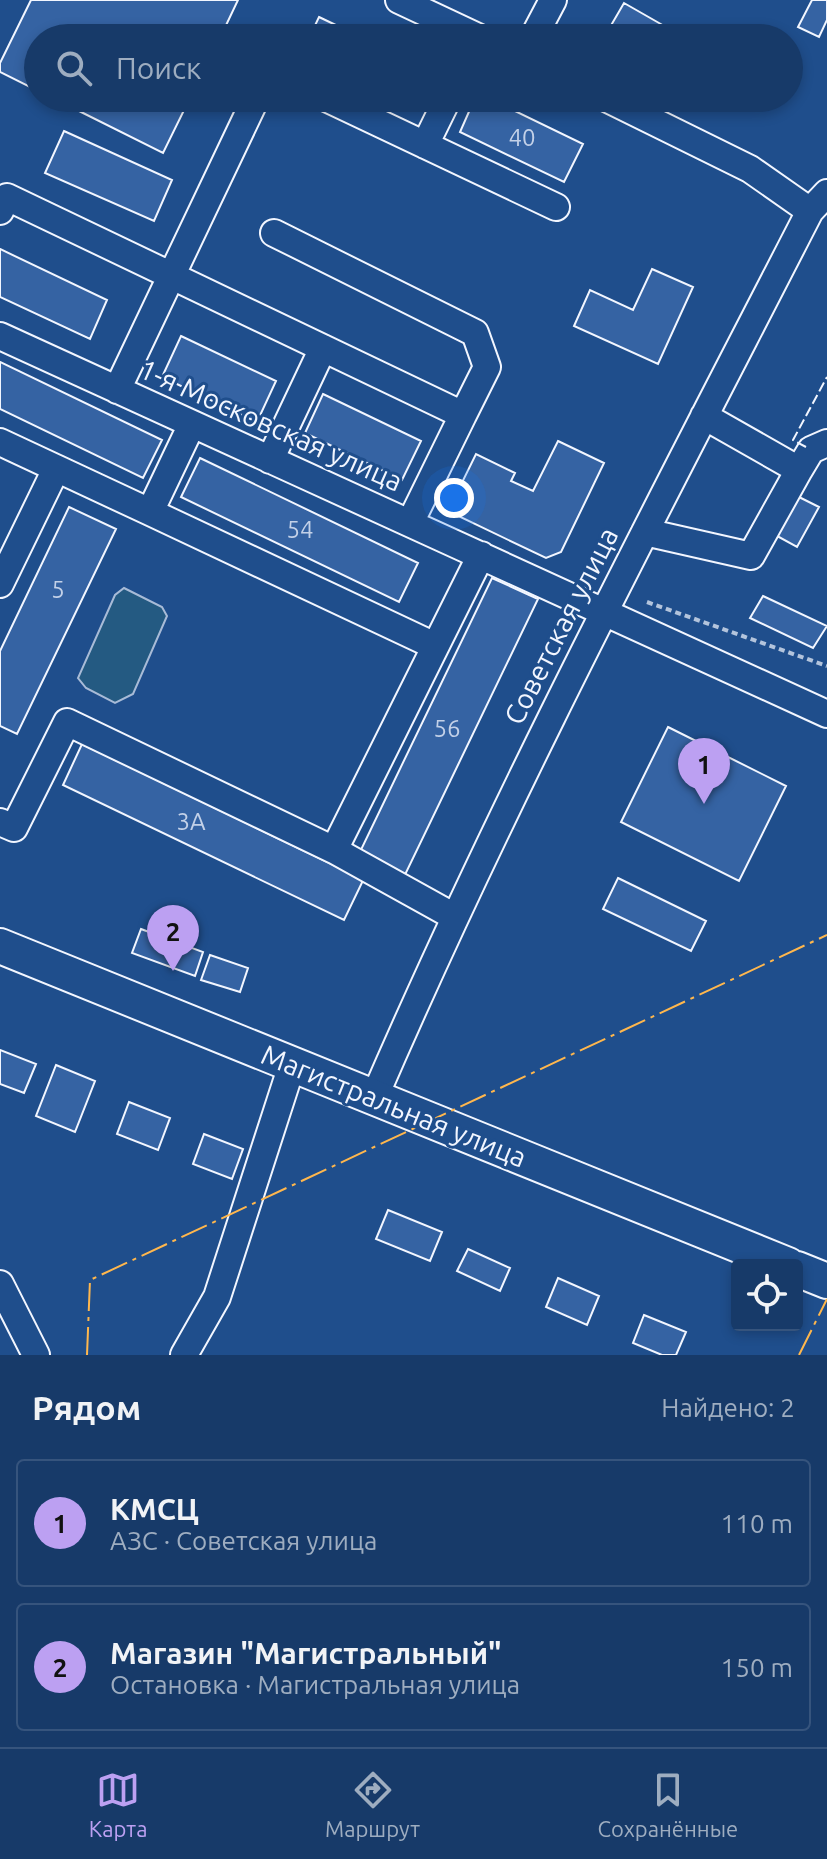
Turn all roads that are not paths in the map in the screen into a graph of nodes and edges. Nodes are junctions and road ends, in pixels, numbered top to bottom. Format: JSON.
{"nodes":[{"id":1,"x":399,"y":0,"type":"edge"},
{"id":2,"x":553,"y":0,"type":"edge"},
{"id":3,"x":449,"y":24,"type":"edge"},
{"id":4,"x":540,"y":24,"type":"edge"},
{"id":5,"x":249,"y":112,"type":"edge"},
{"id":6,"x":355,"y":112,"type":"edge"},
{"id":7,"x":441,"y":112,"type":"edge"},
{"id":8,"x":634,"y":112,"type":"edge"},
{"id":9,"x":425,"y":145,"type":"junction"},
{"id":10,"x":818,"y":202,"type":"edge"},
{"id":11,"x":556,"y":207,"type":"dead end"},
{"id":12,"x":0,"y":211,"type":"edge"},
{"id":13,"x":274,"y":233,"type":"dead end"},
{"id":14,"x":173,"y":276,"type":"junction"},
{"id":15,"x":0,"y":336,"type":"edge"},
{"id":16,"x":323,"y":348,"type":"junction"},
{"id":17,"x":117,"y":390,"type":"junction"},
{"id":18,"x":463,"y":415,"type":"junction"},
{"id":19,"x":704,"y":416,"type":"junction"},
{"id":20,"x":192,"y":424,"type":"junction"},
{"id":21,"x":0,"y":442,"type":"edge"},
{"id":22,"x":827,"y":443,"type":"edge"},
{"id":23,"x":270,"y":460,"type":"junction"},
{"id":24,"x":56,"y":469,"type":"junction"},
{"id":25,"x":799,"y":470,"type":"junction"},
{"id":26,"x":150,"y":512,"type":"junction"},
{"id":27,"x":410,"y":523,"type":"junction"},
{"id":28,"x":645,"y":532,"type":"junction"},
{"id":29,"x":481,"y":555,"type":"junction"},
{"id":30,"x":0,"y":584,"type":"edge"},
{"id":31,"x":609,"y":600,"type":"junction"},
{"id":32,"x":435,"y":646,"type":"junction"},
{"id":33,"x":827,"y":714,"type":"edge"},
{"id":34,"x":0,"y":822,"type":"edge"},
{"id":35,"x":334,"y":850,"type":"junction"},
{"id":36,"x":453,"y":916,"type":"junction"},
{"id":37,"x":0,"y":946,"type":"edge"},
{"id":38,"x":292,"y":1065,"type":"junction"},
{"id":39,"x":374,"y":1098,"type":"junction"},
{"id":40,"x":773,"y":1259,"type":"edge"},
{"id":41,"x":803,"y":1271,"type":"edge"},
{"id":42,"x":827,"y":1281,"type":"edge"},
{"id":43,"x":0,"y":1284,"type":"edge"},
{"id":44,"x":36,"y":1355,"type":"edge"},
{"id":45,"x":184,"y":1355,"type":"edge"}],
"edges":[{"from":1,"to":3,"type":"street"},
{"from":2,"to":4,"type":"street"},
{"from":5,"to":14,"type":"street"},
{"from":6,"to":9,"type":"street"},
{"from":7,"to":9,"type":"street"},
{"from":8,"to":10,"type":"street"},
{"from":9,"to":11,"type":"street"},
{"from":10,"to":19,"type":"street","name":"Советская улица"},
{"from":12,"to":14,"type":"street"},
{"from":13,"to":18,"type":"street"},
{"from":14,"to":16,"type":"street"},
{"from":14,"to":17,"type":"street"},
{"from":15,"to":17,"type":"street","name":"1-я Московская улица"},
{"from":16,"to":18,"type":"street"},
{"from":16,"to":23,"type":"street"},
{"from":17,"to":20,"type":"street","name":"1-я Московская улица"},
{"from":18,"to":27,"type":"street"},
{"from":19,"to":25,"type":"street"},
{"from":19,"to":28,"type":"street","name":"Советская улица"},
{"from":20,"to":23,"type":"street","name":"1-я Московская улица"},
{"from":20,"to":26,"type":"street"},
{"from":21,"to":24,"type":"street"},
{"from":22,"to":25,"type":"street"},
{"from":23,"to":27,"type":"street","name":"1-я Московская улица"},
{"from":24,"to":26,"type":"street"},
{"from":24,"to":30,"type":"street"},
{"from":25,"to":28,"type":"street"},
{"from":26,"to":32,"type":"street"},
{"from":27,"to":29,"type":"street","name":"1-я Московская улица"},
{"from":28,"to":31,"type":"street","name":"Советская улица"},
{"from":29,"to":31,"type":"street","name":"1-я Московская улица"},
{"from":29,"to":32,"type":"street"},
{"from":31,"to":33,"type":"street","name":"1-я Московская улица"},
{"from":31,"to":36,"type":"street","name":"Советская улица"},
{"from":32,"to":35,"type":"street"},
{"from":34,"to":35,"type":"street"},
{"from":35,"to":36,"type":"street"},
{"from":36,"to":39,"type":"street","name":"Советская улица"},
{"from":37,"to":38,"type":"main road","name":"Магистральная улица"},
{"from":38,"to":39,"type":"main road","name":"Магистральная улица"},
{"from":38,"to":45,"type":"street"},
{"from":39,"to":40,"type":"main road","name":"Магистральная улица"},
{"from":41,"to":42,"type":"main road"},
{"from":43,"to":44,"type":"street"}]}
